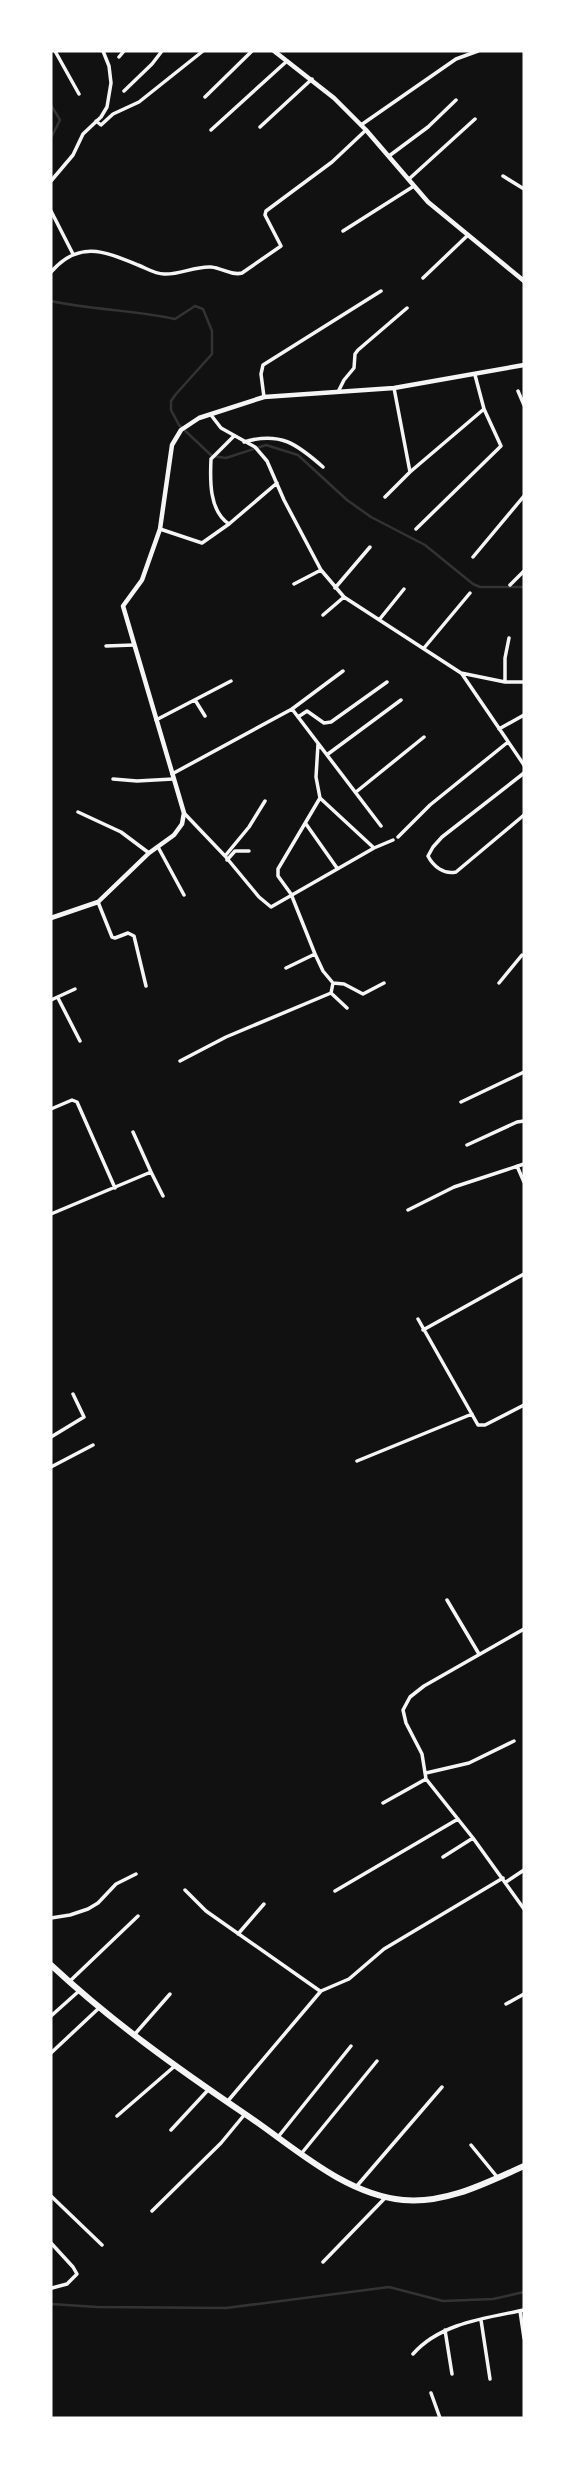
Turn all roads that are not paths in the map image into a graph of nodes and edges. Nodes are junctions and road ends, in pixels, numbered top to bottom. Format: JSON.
{"nodes":[{"id":1,"x":55,"y":51,"type":"edge"},
{"id":2,"x":103,"y":51,"type":"edge"},
{"id":3,"x":124,"y":51,"type":"edge"},
{"id":4,"x":162,"y":51,"type":"edge"},
{"id":5,"x":204,"y":51,"type":"edge"},
{"id":6,"x":252,"y":51,"type":"edge"},
{"id":7,"x":274,"y":51,"type":"edge"},
{"id":8,"x":478,"y":51,"type":"edge"},
{"id":9,"x":119,"y":57,"type":"dead end"},
{"id":10,"x":287,"y":61,"type":"junction"},
{"id":11,"x":312,"y":79,"type":"junction"},
{"id":12,"x":124,"y":90,"type":"dead end"},
{"id":13,"x":79,"y":94,"type":"dead end"},
{"id":14,"x":205,"y":97,"type":"dead end"},
{"id":15,"x":456,"y":100,"type":"dead end"},
{"id":16,"x":475,"y":119,"type":"dead end"},
{"id":17,"x":96,"y":121,"type":"junction"},
{"id":18,"x":361,"y":125,"type":"junction"},
{"id":19,"x":260,"y":127,"type":"dead end"},
{"id":20,"x":366,"y":130,"type":"junction"},
{"id":21,"x":211,"y":131,"type":"dead end"},
{"id":22,"x":389,"y":156,"type":"junction"},
{"id":23,"x":503,"y":176,"type":"dead end"},
{"id":24,"x":409,"y":179,"type":"junction"},
{"id":25,"x":51,"y":181,"type":"edge"},
{"id":26,"x":414,"y":186,"type":"junction"},
{"id":27,"x":524,"y":189,"type":"edge"},
{"id":28,"x":51,"y":211,"type":"edge"},
{"id":29,"x":343,"y":231,"type":"dead end"},
{"id":30,"x":468,"y":235,"type":"junction"},
{"id":31,"x":73,"y":254,"type":"junction"},
{"id":32,"x":51,"y":272,"type":"edge"},
{"id":33,"x":423,"y":278,"type":"dead end"},
{"id":34,"x":524,"y":281,"type":"edge"},
{"id":35,"x":381,"y":290,"type":"dead end"},
{"id":36,"x":407,"y":308,"type":"dead end"},
{"id":37,"x":524,"y":365,"type":"edge"},
{"id":38,"x":475,"y":375,"type":"junction"},
{"id":39,"x":394,"y":388,"type":"junction"},
{"id":40,"x":339,"y":390,"type":"junction"},
{"id":41,"x":518,"y":391,"type":"dead end"},
{"id":42,"x":264,"y":397,"type":"junction"},
{"id":43,"x":524,"y":405,"type":"edge"},
{"id":44,"x":484,"y":409,"type":"junction"},
{"id":45,"x":211,"y":414,"type":"junction"},
{"id":46,"x":234,"y":436,"type":"junction"},
{"id":47,"x":244,"y":442,"type":"junction"},
{"id":48,"x":323,"y":467,"type":"dead end"},
{"id":49,"x":410,"y":472,"type":"junction"},
{"id":50,"x":277,"y":483,"type":"junction"},
{"id":51,"x":524,"y":496,"type":"edge"},
{"id":52,"x":385,"y":497,"type":"dead end"},
{"id":53,"x":229,"y":524,"type":"junction"},
{"id":54,"x":160,"y":529,"type":"junction"},
{"id":55,"x":416,"y":529,"type":"dead end"},
{"id":56,"x":370,"y":547,"type":"dead end"},
{"id":57,"x":473,"y":557,"type":"dead end"},
{"id":58,"x":321,"y":570,"type":"junction"},
{"id":59,"x":524,"y":570,"type":"edge"},
{"id":60,"x":294,"y":584,"type":"dead end"},
{"id":61,"x":510,"y":585,"type":"dead end"},
{"id":62,"x":335,"y":588,"type":"junction"},
{"id":63,"x":404,"y":589,"type":"dead end"},
{"id":64,"x":470,"y":593,"type":"dead end"},
{"id":65,"x":344,"y":597,"type":"junction"},
{"id":66,"x":323,"y":615,"type":"dead end"},
{"id":67,"x":379,"y":621,"type":"junction"},
{"id":68,"x":509,"y":638,"type":"dead end"},
{"id":69,"x":134,"y":645,"type":"junction"},
{"id":70,"x":106,"y":646,"type":"dead end"},
{"id":71,"x":424,"y":649,"type":"junction"},
{"id":72,"x":343,"y":671,"type":"dead end"},
{"id":73,"x":461,"y":673,"type":"junction"},
{"id":74,"x":232,"y":681,"type":"dead end"},
{"id":75,"x":387,"y":682,"type":"dead end"},
{"id":76,"x":505,"y":682,"type":"junction"},
{"id":77,"x":524,"y":682,"type":"edge"},
{"id":78,"x":195,"y":700,"type":"junction"},
{"id":79,"x":401,"y":700,"type":"dead end"},
{"id":80,"x":292,"y":709,"type":"junction"},
{"id":81,"x":524,"y":715,"type":"edge"},
{"id":82,"x":205,"y":716,"type":"dead end"},
{"id":83,"x":298,"y":717,"type":"junction"},
{"id":84,"x":156,"y":720,"type":"junction"},
{"id":85,"x":499,"y":730,"type":"junction"},
{"id":86,"x":424,"y":737,"type":"dead end"},
{"id":87,"x":318,"y":742,"type":"junction"},
{"id":88,"x":508,"y":742,"type":"junction"},
{"id":89,"x":524,"y":751,"type":"edge"},
{"id":90,"x":328,"y":754,"type":"junction"},
{"id":91,"x":518,"y":756,"type":"junction"},
{"id":92,"x":524,"y":765,"type":"edge"},
{"id":93,"x":524,"y":773,"type":"edge"},
{"id":94,"x":172,"y":777,"type":"junction"},
{"id":95,"x":113,"y":779,"type":"dead end"},
{"id":96,"x":356,"y":792,"type":"junction"},
{"id":97,"x":320,"y":798,"type":"junction"},
{"id":98,"x":265,"y":801,"type":"dead end"},
{"id":99,"x":78,"y":812,"type":"dead end"},
{"id":100,"x":184,"y":813,"type":"junction"},
{"id":101,"x":524,"y":815,"type":"edge"},
{"id":102,"x":306,"y":823,"type":"junction"},
{"id":103,"x":381,"y":826,"type":"dead end"},
{"id":104,"x":398,"y":837,"type":"dead end"},
{"id":105,"x":393,"y":841,"type":"dead end"},
{"id":106,"x":158,"y":847,"type":"junction"},
{"id":107,"x":374,"y":848,"type":"junction"},
{"id":108,"x":249,"y":851,"type":"dead end"},
{"id":109,"x":149,"y":853,"type":"junction"},
{"id":110,"x":226,"y":858,"type":"junction"},
{"id":111,"x":337,"y":868,"type":"junction"},
{"id":112,"x":291,"y":894,"type":"junction"},
{"id":113,"x":184,"y":895,"type":"dead end"},
{"id":114,"x":98,"y":902,"type":"junction"},
{"id":115,"x":51,"y":918,"type":"edge"},
{"id":116,"x":315,"y":954,"type":"junction"},
{"id":117,"x":522,"y":955,"type":"dead end"},
{"id":118,"x":286,"y":968,"type":"dead end"},
{"id":119,"x":384,"y":983,"type":"dead end"},
{"id":120,"x":499,"y":983,"type":"dead end"},
{"id":121,"x":333,"y":984,"type":"junction"},
{"id":122,"x":146,"y":986,"type":"dead end"},
{"id":123,"x":75,"y":989,"type":"dead end"},
{"id":124,"x":331,"y":993,"type":"junction"},
{"id":125,"x":58,"y":998,"type":"junction"},
{"id":126,"x":51,"y":1000,"type":"edge"},
{"id":127,"x":346,"y":1007,"type":"dead end"},
{"id":128,"x":80,"y":1041,"type":"dead end"},
{"id":129,"x":180,"y":1061,"type":"dead end"},
{"id":130,"x":524,"y":1072,"type":"edge"},
{"id":131,"x":461,"y":1102,"type":"dead end"},
{"id":132,"x":51,"y":1109,"type":"edge"},
{"id":133,"x":524,"y":1121,"type":"edge"},
{"id":134,"x":133,"y":1132,"type":"dead end"},
{"id":135,"x":467,"y":1144,"type":"dead end"},
{"id":136,"x":524,"y":1164,"type":"edge"},
{"id":137,"x":517,"y":1166,"type":"junction"},
{"id":138,"x":151,"y":1172,"type":"junction"},
{"id":139,"x":524,"y":1182,"type":"edge"},
{"id":140,"x":115,"y":1188,"type":"junction"},
{"id":141,"x":163,"y":1196,"type":"dead end"},
{"id":142,"x":408,"y":1210,"type":"dead end"},
{"id":143,"x":51,"y":1212,"type":"edge"},
{"id":144,"x":524,"y":1274,"type":"edge"},
{"id":145,"x":418,"y":1320,"type":"dead end"},
{"id":146,"x":424,"y":1330,"type":"junction"},
{"id":147,"x":73,"y":1394,"type":"dead end"},
{"id":148,"x":524,"y":1405,"type":"edge"},
{"id":149,"x":472,"y":1415,"type":"junction"},
{"id":150,"x":51,"y":1437,"type":"edge"},
{"id":151,"x":93,"y":1445,"type":"dead end"},
{"id":152,"x":357,"y":1461,"type":"dead end"},
{"id":153,"x":51,"y":1467,"type":"edge"},
{"id":154,"x":447,"y":1600,"type":"dead end"},
{"id":155,"x":524,"y":1629,"type":"edge"},
{"id":156,"x":479,"y":1654,"type":"junction"},
{"id":157,"x":514,"y":1741,"type":"dead end"},
{"id":158,"x":426,"y":1773,"type":"junction"},
{"id":159,"x":426,"y":1779,"type":"junction"},
{"id":160,"x":383,"y":1802,"type":"dead end"},
{"id":161,"x":458,"y":1819,"type":"junction"},
{"id":162,"x":473,"y":1838,"type":"junction"},
{"id":163,"x":443,"y":1857,"type":"dead end"},
{"id":164,"x":524,"y":1870,"type":"edge"},
{"id":165,"x":136,"y":1874,"type":"dead end"},
{"id":166,"x":504,"y":1880,"type":"junction"},
{"id":167,"x":184,"y":1890,"type":"dead end"},
{"id":168,"x":335,"y":1891,"type":"dead end"},
{"id":169,"x":264,"y":1904,"type":"dead end"},
{"id":170,"x":524,"y":1909,"type":"edge"},
{"id":171,"x":138,"y":1916,"type":"dead end"},
{"id":172,"x":51,"y":1918,"type":"edge"},
{"id":173,"x":239,"y":1934,"type":"junction"},
{"id":174,"x":51,"y":1965,"type":"edge"},
{"id":175,"x":69,"y":1982,"type":"junction"},
{"id":176,"x":79,"y":1991,"type":"junction"},
{"id":177,"x":321,"y":1991,"type":"junction"},
{"id":178,"x":170,"y":1994,"type":"dead end"},
{"id":179,"x":524,"y":1994,"type":"edge"},
{"id":180,"x":506,"y":2004,"type":"dead end"},
{"id":181,"x":99,"y":2008,"type":"junction"},
{"id":182,"x":51,"y":2016,"type":"edge"},
{"id":183,"x":133,"y":2035,"type":"junction"},
{"id":184,"x":351,"y":2046,"type":"dead end"},
{"id":185,"x":51,"y":2053,"type":"edge"},
{"id":186,"x":377,"y":2061,"type":"dead end"},
{"id":187,"x":176,"y":2065,"type":"junction"},
{"id":188,"x":442,"y":2087,"type":"dead end"},
{"id":189,"x":209,"y":2089,"type":"junction"},
{"id":190,"x":227,"y":2102,"type":"junction"},
{"id":191,"x":245,"y":2114,"type":"junction"},
{"id":192,"x":117,"y":2116,"type":"dead end"},
{"id":193,"x":171,"y":2130,"type":"dead end"},
{"id":194,"x":278,"y":2137,"type":"junction"},
{"id":195,"x":471,"y":2145,"type":"dead end"},
{"id":196,"x":301,"y":2154,"type":"junction"},
{"id":197,"x":524,"y":2166,"type":"edge"},
{"id":198,"x":498,"y":2178,"type":"junction"},
{"id":199,"x":356,"y":2187,"type":"junction"},
{"id":200,"x":51,"y":2196,"type":"edge"},
{"id":201,"x":386,"y":2197,"type":"junction"},
{"id":202,"x":152,"y":2211,"type":"dead end"},
{"id":203,"x":51,"y":2244,"type":"edge"},
{"id":204,"x":102,"y":2245,"type":"dead end"},
{"id":205,"x":323,"y":2262,"type":"dead end"},
{"id":206,"x":52,"y":2288,"type":"edge"},
{"id":207,"x":522,"y":2310,"type":"edge"},
{"id":208,"x":481,"y":2320,"type":"junction"},
{"id":209,"x":445,"y":2330,"type":"junction"},
{"id":210,"x":524,"y":2338,"type":"edge"},
{"id":211,"x":413,"y":2354,"type":"dead end"},
{"id":212,"x":452,"y":2374,"type":"dead end"},
{"id":213,"x":490,"y":2379,"type":"dead end"},
{"id":214,"x":431,"y":2393,"type":"dead end"},
{"id":215,"x":440,"y":2418,"type":"edge"}],
"edges":[{"from":1,"to":13,"type":"street"},
{"from":2,"to":17,"type":"street"},
{"from":3,"to":9,"type":"street"},
{"from":4,"to":12,"type":"street"},
{"from":5,"to":17,"type":"street"},
{"from":6,"to":14,"type":"street"},
{"from":7,"to":10,"type":"street"},
{"from":8,"to":18,"type":"street"},
{"from":10,"to":11,"type":"street"},
{"from":10,"to":21,"type":"street"},
{"from":11,"to":18,"type":"street"},
{"from":11,"to":19,"type":"street"},
{"from":15,"to":22,"type":"street"},
{"from":16,"to":24,"type":"street"},
{"from":17,"to":25,"type":"street"},
{"from":18,"to":20,"type":"street"},
{"from":20,"to":22,"type":"street"},
{"from":20,"to":31,"type":"street"},
{"from":22,"to":24,"type":"street"},
{"from":23,"to":27,"type":"street"},
{"from":24,"to":26,"type":"street"},
{"from":26,"to":29,"type":"street"},
{"from":26,"to":30,"type":"street"},
{"from":28,"to":31,"type":"street"},
{"from":30,"to":33,"type":"street"},
{"from":30,"to":34,"type":"street"},
{"from":31,"to":32,"type":"street"},
{"from":35,"to":42,"type":"street"},
{"from":36,"to":40,"type":"street"},
{"from":37,"to":38,"type":"street"},
{"from":38,"to":39,"type":"street"},
{"from":38,"to":44,"type":"street"},
{"from":39,"to":40,"type":"street"},
{"from":39,"to":49,"type":"street"},
{"from":40,"to":42,"type":"street"},
{"from":41,"to":43,"type":"street"},
{"from":42,"to":45,"type":"street"},
{"from":44,"to":49,"type":"street"},
{"from":44,"to":55,"type":"street"},
{"from":45,"to":46,"type":"street"},
{"from":45,"to":54,"type":"street"},
{"from":46,"to":47,"type":"street"},
{"from":46,"to":53,"type":"street"},
{"from":47,"to":48,"type":"street"},
{"from":47,"to":50,"type":"street"},
{"from":49,"to":52,"type":"street"},
{"from":50,"to":53,"type":"street"},
{"from":50,"to":58,"type":"street"},
{"from":51,"to":57,"type":"street"},
{"from":53,"to":54,"type":"street"},
{"from":54,"to":69,"type":"street"},
{"from":56,"to":62,"type":"street"},
{"from":58,"to":60,"type":"street"},
{"from":58,"to":62,"type":"street"},
{"from":59,"to":61,"type":"street"},
{"from":62,"to":65,"type":"street"},
{"from":63,"to":67,"type":"street"},
{"from":64,"to":71,"type":"street"},
{"from":65,"to":66,"type":"street"},
{"from":65,"to":67,"type":"street"},
{"from":67,"to":71,"type":"street"},
{"from":68,"to":76,"type":"street"},
{"from":69,"to":70,"type":"street"},
{"from":69,"to":84,"type":"street"},
{"from":71,"to":73,"type":"street"},
{"from":72,"to":80,"type":"street"},
{"from":73,"to":76,"type":"street"},
{"from":73,"to":85,"type":"street"},
{"from":74,"to":78,"type":"street"},
{"from":75,"to":83,"type":"street"},
{"from":76,"to":77,"type":"street"},
{"from":78,"to":82,"type":"street"},
{"from":78,"to":84,"type":"street"},
{"from":79,"to":90,"type":"street"},
{"from":80,"to":83,"type":"street"},
{"from":80,"to":94,"type":"street"},
{"from":81,"to":85,"type":"street"},
{"from":83,"to":87,"type":"street"},
{"from":84,"to":94,"type":"street"},
{"from":85,"to":88,"type":"street"},
{"from":86,"to":96,"type":"street"},
{"from":87,"to":90,"type":"street"},
{"from":87,"to":97,"type":"street"},
{"from":88,"to":91,"type":"street"},
{"from":88,"to":104,"type":"street"},
{"from":89,"to":91,"type":"street"},
{"from":90,"to":96,"type":"street"},
{"from":91,"to":92,"type":"street"},
{"from":93,"to":101,"type":"street"},
{"from":94,"to":95,"type":"street"},
{"from":94,"to":100,"type":"street"},
{"from":96,"to":103,"type":"street"},
{"from":97,"to":102,"type":"street"},
{"from":97,"to":107,"type":"street"},
{"from":98,"to":110,"type":"street"},
{"from":99,"to":109,"type":"street"},
{"from":100,"to":106,"type":"street"},
{"from":100,"to":110,"type":"street"},
{"from":102,"to":111,"type":"street"},
{"from":102,"to":112,"type":"street"},
{"from":105,"to":107,"type":"street"},
{"from":106,"to":109,"type":"street"},
{"from":106,"to":113,"type":"street"},
{"from":107,"to":111,"type":"street"},
{"from":108,"to":110,"type":"street"},
{"from":109,"to":114,"type":"street"},
{"from":110,"to":112,"type":"street"},
{"from":111,"to":112,"type":"street"},
{"from":112,"to":116,"type":"street"},
{"from":114,"to":115,"type":"street"},
{"from":114,"to":122,"type":"street"},
{"from":116,"to":118,"type":"street"},
{"from":116,"to":121,"type":"street"},
{"from":117,"to":120,"type":"street"},
{"from":119,"to":121,"type":"street"},
{"from":121,"to":124,"type":"street"},
{"from":123,"to":125,"type":"street"},
{"from":124,"to":127,"type":"street"},
{"from":124,"to":129,"type":"street"},
{"from":125,"to":126,"type":"street"},
{"from":125,"to":128,"type":"street"},
{"from":130,"to":131,"type":"street"},
{"from":132,"to":140,"type":"street"},
{"from":133,"to":135,"type":"street"},
{"from":134,"to":138,"type":"street"},
{"from":136,"to":137,"type":"street"},
{"from":137,"to":139,"type":"street"},
{"from":137,"to":142,"type":"street"},
{"from":138,"to":140,"type":"street"},
{"from":138,"to":141,"type":"street"},
{"from":140,"to":143,"type":"street"},
{"from":144,"to":146,"type":"street"},
{"from":145,"to":146,"type":"street"},
{"from":146,"to":149,"type":"street"},
{"from":147,"to":150,"type":"street"},
{"from":148,"to":149,"type":"street"},
{"from":149,"to":152,"type":"street"},
{"from":151,"to":153,"type":"street"},
{"from":154,"to":156,"type":"street"},
{"from":155,"to":156,"type":"street"},
{"from":156,"to":158,"type":"street"},
{"from":157,"to":158,"type":"street"},
{"from":158,"to":159,"type":"street"},
{"from":159,"to":160,"type":"street"},
{"from":159,"to":161,"type":"street"},
{"from":161,"to":162,"type":"street"},
{"from":161,"to":168,"type":"street"},
{"from":162,"to":163,"type":"street"},
{"from":162,"to":166,"type":"street"},
{"from":164,"to":166,"type":"street"},
{"from":165,"to":172,"type":"street"},
{"from":166,"to":170,"type":"street"},
{"from":166,"to":177,"type":"street"},
{"from":167,"to":173,"type":"street"},
{"from":169,"to":173,"type":"street"},
{"from":171,"to":175,"type":"street"},
{"from":173,"to":177,"type":"street"},
{"from":174,"to":175,"type":"highway"},
{"from":175,"to":176,"type":"highway"},
{"from":176,"to":181,"type":"highway"},
{"from":176,"to":182,"type":"street"},
{"from":177,"to":190,"type":"street"},
{"from":178,"to":183,"type":"street"},
{"from":179,"to":180,"type":"street"},
{"from":181,"to":183,"type":"highway"},
{"from":181,"to":185,"type":"street"},
{"from":183,"to":187,"type":"highway"},
{"from":184,"to":194,"type":"street"},
{"from":186,"to":196,"type":"street"},
{"from":187,"to":189,"type":"highway"},
{"from":187,"to":192,"type":"street"},
{"from":188,"to":199,"type":"street"},
{"from":189,"to":190,"type":"highway"},
{"from":189,"to":193,"type":"street"},
{"from":190,"to":191,"type":"highway"},
{"from":191,"to":194,"type":"highway"},
{"from":191,"to":202,"type":"street"},
{"from":194,"to":196,"type":"highway"},
{"from":195,"to":198,"type":"street"},
{"from":196,"to":199,"type":"highway"},
{"from":197,"to":198,"type":"highway"},
{"from":198,"to":201,"type":"highway"},
{"from":199,"to":201,"type":"highway"},
{"from":200,"to":204,"type":"street"},
{"from":201,"to":205,"type":"street"},
{"from":203,"to":206,"type":"street"},
{"from":207,"to":208,"type":"street"},
{"from":207,"to":210,"type":"street"},
{"from":208,"to":209,"type":"street"},
{"from":208,"to":213,"type":"street"},
{"from":209,"to":211,"type":"street"},
{"from":209,"to":212,"type":"street"},
{"from":214,"to":215,"type":"street"}]}
